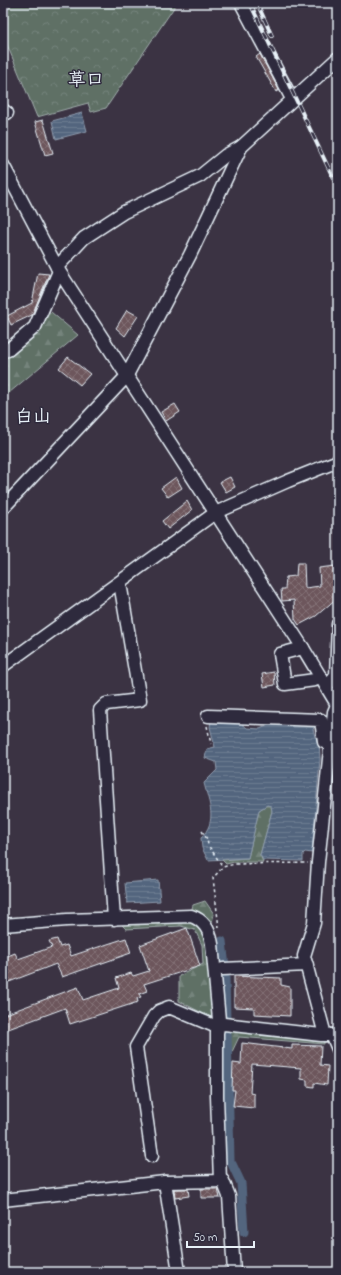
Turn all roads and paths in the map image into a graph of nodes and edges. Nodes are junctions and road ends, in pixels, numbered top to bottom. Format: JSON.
{"nodes":[{"id":1,"x":241,"y":3,"type":"edge"},
{"id":2,"x":338,"y":58,"type":"edge"},
{"id":3,"x":292,"y":100,"type":"junction"},
{"id":4,"x":241,"y":147,"type":"junction"},
{"id":5,"x":3,"y":165,"type":"edge"},
{"id":6,"x":58,"y":269,"type":"junction"},
{"id":7,"x":3,"y":351,"type":"edge"},
{"id":8,"x":126,"y":377,"type":"junction"},
{"id":9,"x":338,"y":461,"type":"edge"},
{"id":10,"x":3,"y":508,"type":"edge"},
{"id":11,"x":216,"y":514,"type":"junction"},
{"id":12,"x":120,"y":583,"type":"junction"},
{"id":13,"x":338,"y":624,"type":"edge"},
{"id":14,"x":303,"y":648,"type":"junction"},
{"id":15,"x":3,"y":666,"type":"edge"},
{"id":16,"x":323,"y":681,"type":"junction"},
{"id":17,"x":338,"y":705,"type":"edge"},
{"id":18,"x":208,"y":716,"type":"joint"},
{"id":19,"x":211,"y":744,"type":"dead end"},
{"id":20,"x":330,"y":744,"type":"junction"},
{"id":21,"x":202,"y":831,"type":"dead end"},
{"id":22,"x":223,"y":867,"type":"dead end"},
{"id":23,"x":114,"y":919,"type":"junction"},
{"id":24,"x":3,"y":925,"type":"edge"},
{"id":25,"x":307,"y":965,"type":"junction"},
{"id":26,"x":223,"y":969,"type":"dead end"},
{"id":27,"x":219,"y":1024,"type":"junction"},
{"id":28,"x":332,"y":1035,"type":"edge"},
{"id":29,"x":338,"y":1049,"type":"edge"},
{"id":30,"x":152,"y":1156,"type":"dead end"},
{"id":31,"x":220,"y":1181,"type":"junction"},
{"id":32,"x":165,"y":1182,"type":"junction"},
{"id":33,"x":3,"y":1200,"type":"edge"},
{"id":34,"x":179,"y":1272,"type":"edge"},
{"id":35,"x":234,"y":1272,"type":"edge"}],
"edges":[{"from":1,"to":3,"type":"street"},
{"from":2,"to":3,"type":"street"},
{"from":3,"to":4,"type":"street"},
{"from":4,"to":6,"type":"street"},
{"from":4,"to":8,"type":"street"},
{"from":5,"to":6,"type":"street"},
{"from":6,"to":7,"type":"street"},
{"from":6,"to":8,"type":"street"},
{"from":8,"to":10,"type":"street"},
{"from":8,"to":11,"type":"street"},
{"from":9,"to":11,"type":"street"},
{"from":11,"to":12,"type":"street"},
{"from":11,"to":14,"type":"street"},
{"from":12,"to":15,"type":"street"},
{"from":12,"to":23,"type":"street"},
{"from":13,"to":16,"type":"street"},
{"from":14,"to":16,"type":"street"},
{"from":14,"to":16,"type":"street"},
{"from":16,"to":17,"type":"street"},
{"from":17,"to":20,"type":"street"},
{"from":18,"to":19,"type":"path"},
{"from":18,"to":20,"type":"street"},
{"from":20,"to":25,"type":"street"},
{"from":21,"to":22,"type":"path"},
{"from":23,"to":24,"type":"street"},
{"from":23,"to":27,"type":"street"},
{"from":25,"to":26,"type":"street"},
{"from":25,"to":28,"type":"street"},
{"from":27,"to":28,"type":"street"},
{"from":27,"to":30,"type":"street"},
{"from":27,"to":31,"type":"street"},
{"from":28,"to":29,"type":"street"},
{"from":31,"to":32,"type":"street"},
{"from":31,"to":35,"type":"street"},
{"from":32,"to":33,"type":"street"},
{"from":32,"to":34,"type":"street"}]}
